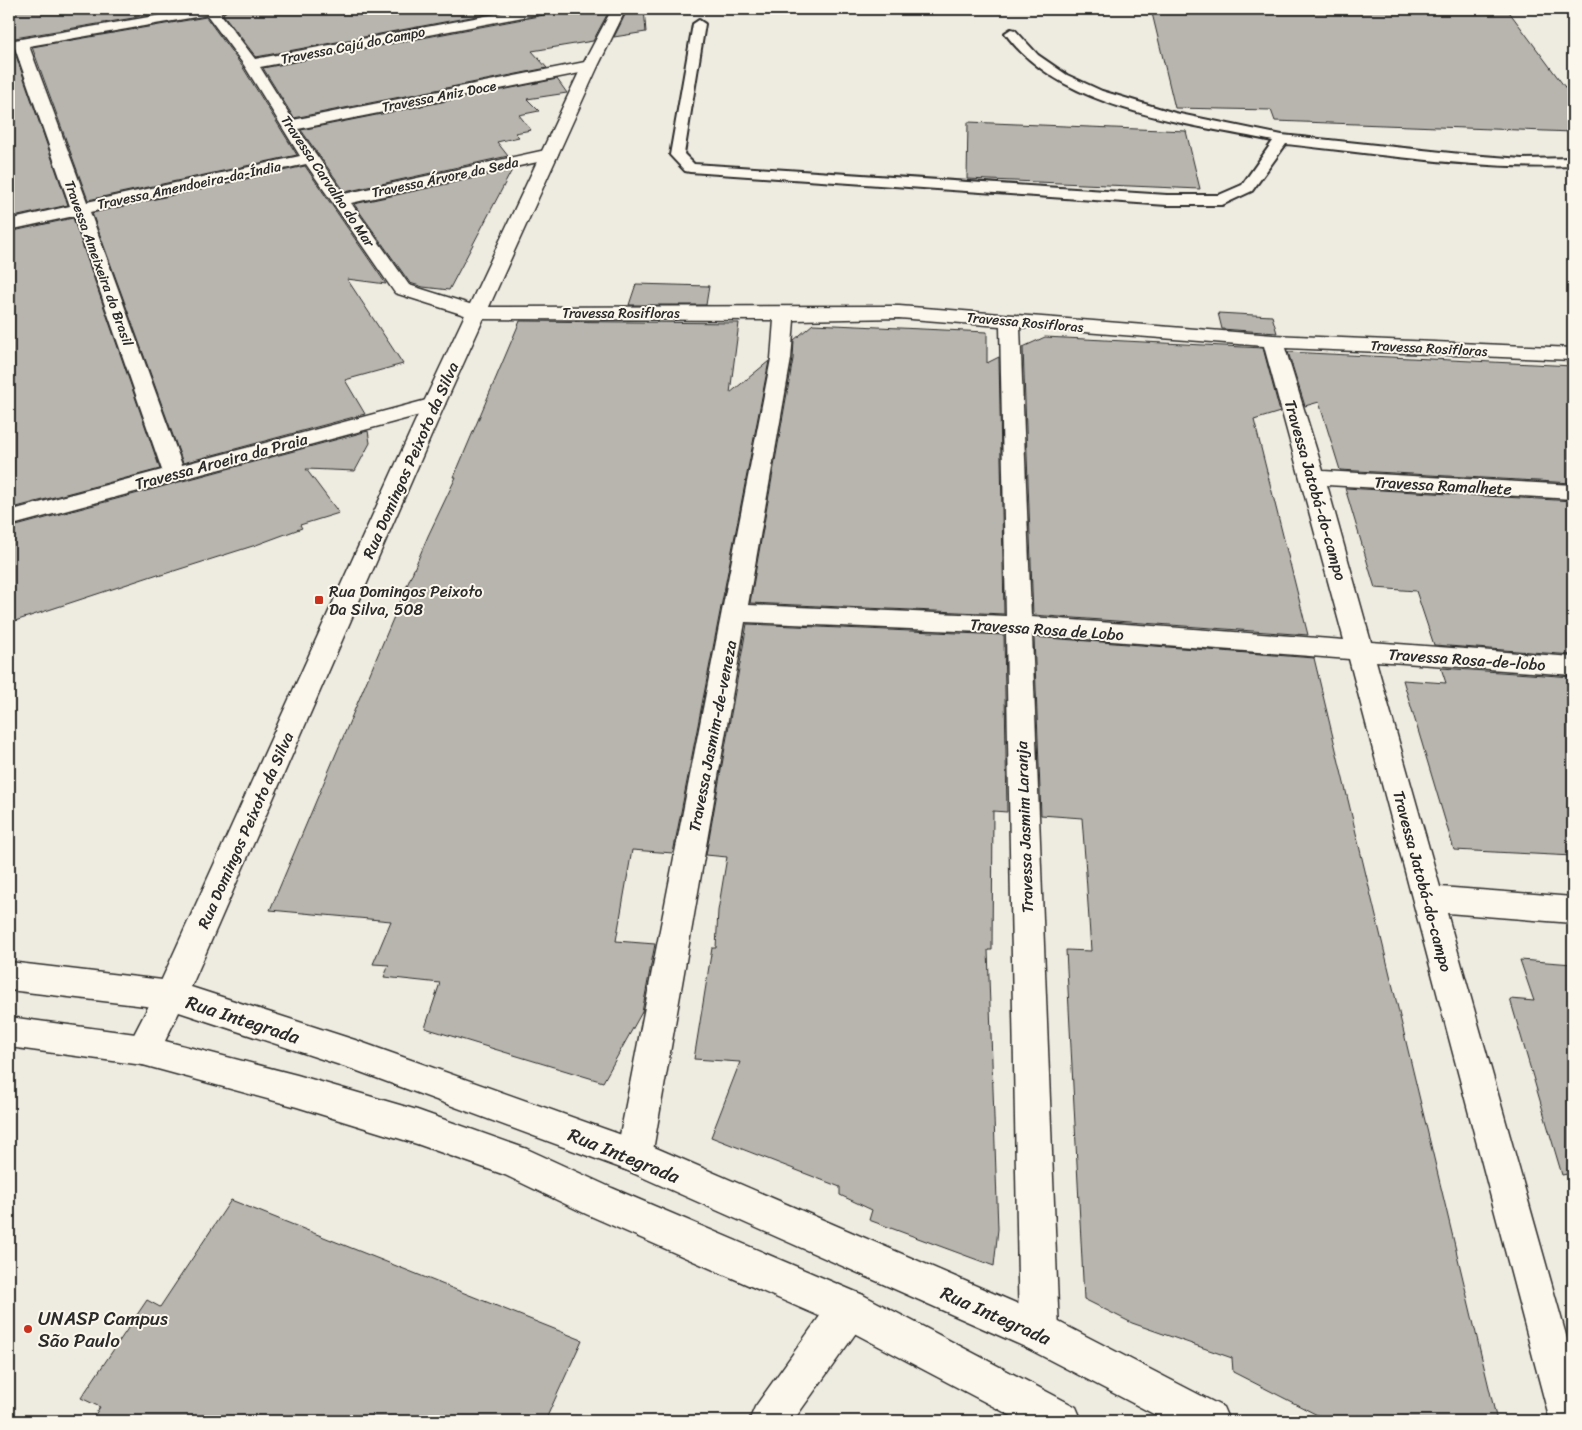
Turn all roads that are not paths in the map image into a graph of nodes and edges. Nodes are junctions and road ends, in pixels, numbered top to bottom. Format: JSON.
{"nodes":[{"id":1,"x":214,"y":9,"type":"edge"},
{"id":2,"x":544,"y":9,"type":"edge"},
{"id":3,"x":619,"y":9,"type":"edge"},
{"id":4,"x":699,"y":24,"type":"dead end"},
{"id":5,"x":1012,"y":33,"type":"dead end"},
{"id":6,"x":16,"y":50,"type":"edge"},
{"id":7,"x":251,"y":64,"type":"junction"},
{"id":8,"x":590,"y":66,"type":"junction"},
{"id":9,"x":288,"y":126,"type":"junction"},
{"id":10,"x":1282,"y":139,"type":"junction"},
{"id":11,"x":550,"y":154,"type":"junction"},
{"id":12,"x":312,"y":158,"type":"junction"},
{"id":13,"x":1573,"y":162,"type":"edge"},
{"id":14,"x":339,"y":200,"type":"junction"},
{"id":15,"x":80,"y":209,"type":"junction"},
{"id":16,"x":9,"y":225,"type":"edge"},
{"id":17,"x":477,"y":313,"type":"junction"},
{"id":18,"x":785,"y":314,"type":"junction"},
{"id":19,"x":1010,"y":322,"type":"junction"},
{"id":20,"x":1273,"y":341,"type":"junction"},
{"id":21,"x":1573,"y":354,"type":"edge"},
{"id":22,"x":434,"y":404,"type":"junction"},
{"id":23,"x":174,"y":473,"type":"junction"},
{"id":24,"x":1313,"y":477,"type":"junction"},
{"id":25,"x":1573,"y":492,"type":"edge"},
{"id":26,"x":9,"y":519,"type":"edge"},
{"id":27,"x":734,"y":613,"type":"junction"},
{"id":28,"x":1018,"y":626,"type":"junction"},
{"id":29,"x":1360,"y":651,"type":"junction"},
{"id":30,"x":1573,"y":666,"type":"edge"},
{"id":31,"x":1428,"y":899,"type":"junction"},
{"id":32,"x":1573,"y":910,"type":"edge"},
{"id":33,"x":9,"y":976,"type":"edge"},
{"id":34,"x":171,"y":995,"type":"junction"},
{"id":35,"x":9,"y":1032,"type":"edge"},
{"id":36,"x":143,"y":1050,"type":"junction"},
{"id":37,"x":634,"y":1156,"type":"junction"},
{"id":38,"x":849,"y":1309,"type":"junction"},
{"id":39,"x":1039,"y":1333,"type":"junction"},
{"id":40,"x":769,"y":1421,"type":"edge"},
{"id":41,"x":1062,"y":1421,"type":"edge"},
{"id":42,"x":1209,"y":1421,"type":"edge"},
{"id":43,"x":1570,"y":1421,"type":"edge"}],
"edges":[{"from":1,"to":6,"type":"street"},
{"from":1,"to":7,"type":"street","name":"Travessa Carvalho do Mar"},
{"from":2,"to":7,"type":"street","name":"Travessa Cajú do Campo"},
{"from":3,"to":8,"type":"street","name":"Rua Domingos Peixoto da Silva"},
{"from":4,"to":10,"type":"lane"},
{"from":5,"to":10,"type":"lane"},
{"from":6,"to":15,"type":"street","name":"Travessa Ameixeira do Brasil"},
{"from":7,"to":9,"type":"street","name":"Travessa Carvalho do Mar"},
{"from":8,"to":9,"type":"street","name":"Travessa Aniz Doce"},
{"from":8,"to":11,"type":"street","name":"Rua Domingos Peixoto da Silva"},
{"from":9,"to":12,"type":"street","name":"Travessa Carvalho do Mar"},
{"from":10,"to":13,"type":"lane"},
{"from":11,"to":14,"type":"street","name":"Travessa Árvore da Seda"},
{"from":11,"to":17,"type":"street","name":"Rua Domingos Peixoto da Silva"},
{"from":12,"to":14,"type":"street","name":"Travessa Carvalho do Mar"},
{"from":12,"to":15,"type":"street","name":"Travessa Amendoeira-da-Índia"},
{"from":14,"to":17,"type":"street","name":"Travessa Carvalho do Mar"},
{"from":15,"to":16,"type":"street","name":"Travessa Amendoeira-da-Índia"},
{"from":15,"to":23,"type":"street","name":"Travessa Ameixeira do Brasil"},
{"from":17,"to":18,"type":"street","name":"Travessa Rosifloras"},
{"from":17,"to":22,"type":"street","name":"Rua Domingos Peixoto da Silva"},
{"from":18,"to":19,"type":"street","name":"Travessa Rosifloras"},
{"from":18,"to":27,"type":"street","name":"Travessa Jasmim-de-veneza"},
{"from":19,"to":20,"type":"street","name":"Travessa Rosifloras"},
{"from":19,"to":28,"type":"street","name":"Travessa Jasmim Laranja"},
{"from":20,"to":21,"type":"street","name":"Travessa Rosifloras"},
{"from":20,"to":24,"type":"street","name":"Travessa Jatobá-do-campo"},
{"from":22,"to":23,"type":"street","name":"Travessa Aroeira da Praia"},
{"from":22,"to":34,"type":"street","name":"Rua Domingos Peixoto da Silva"},
{"from":23,"to":26,"type":"street","name":"Travessa Aroeira da Praia"},
{"from":24,"to":25,"type":"street","name":"Travessa Ramalhete"},
{"from":24,"to":29,"type":"street","name":"Travessa Jatobá-do-campo"},
{"from":27,"to":28,"type":"street","name":"Travessa Rosa de Lobo"},
{"from":27,"to":37,"type":"street","name":"Travessa Jasmim-de-veneza"},
{"from":28,"to":29,"type":"street","name":"Travessa Rosa de Lobo"},
{"from":28,"to":39,"type":"street","name":"Travessa Jasmim Laranja"},
{"from":29,"to":30,"type":"street","name":"Travessa Rosa-de-lobo"},
{"from":29,"to":31,"type":"street","name":"Travessa Jatobá-do-campo"},
{"from":31,"to":32,"type":"street"},
{"from":31,"to":43,"type":"street","name":"Travessa Jatobá-do-campo"},
{"from":33,"to":34,"type":"street","name":"Rua Integrada"},
{"from":34,"to":36,"type":"street","name":"Rua Domingos Peixoto da Silva"},
{"from":34,"to":37,"type":"street","name":"Rua Integrada"},
{"from":35,"to":36,"type":"street"},
{"from":36,"to":38,"type":"street"},
{"from":37,"to":39,"type":"street","name":"Rua Integrada"},
{"from":38,"to":40,"type":"street"},
{"from":38,"to":41,"type":"street"},
{"from":39,"to":42,"type":"street","name":"Rua Integrada"}]}
